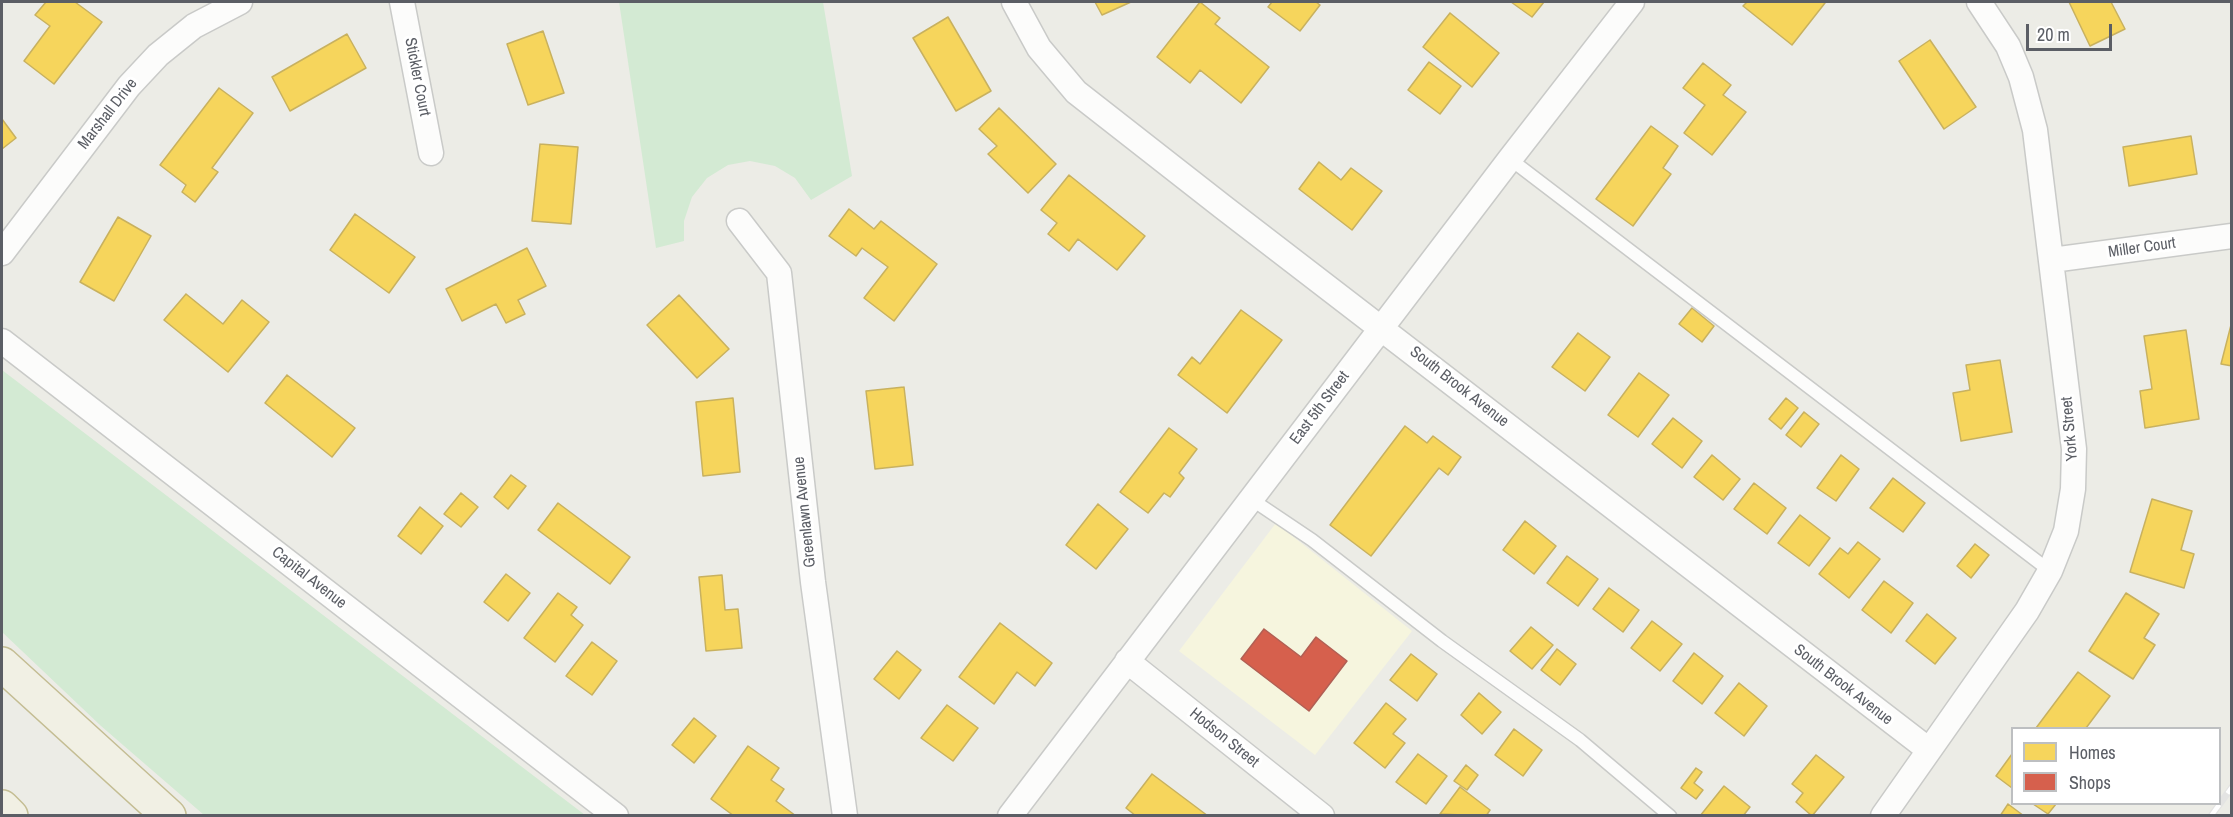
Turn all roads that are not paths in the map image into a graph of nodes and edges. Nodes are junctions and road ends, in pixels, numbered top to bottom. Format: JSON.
{"nodes":[{"id":1,"x":240,"y":2,"type":"edge"},
{"id":2,"x":402,"y":2,"type":"edge"},
{"id":3,"x":1014,"y":2,"type":"edge"},
{"id":4,"x":1632,"y":2,"type":"edge"},
{"id":5,"x":1979,"y":2,"type":"edge"},
{"id":6,"x":431,"y":153,"type":"dead end"},
{"id":7,"x":1510,"y":159,"type":"junction"},
{"id":8,"x":739,"y":221,"type":"dead end"},
{"id":9,"x":2232,"y":236,"type":"edge"},
{"id":10,"x":2,"y":253,"type":"edge"},
{"id":11,"x":2052,"y":260,"type":"junction"},
{"id":12,"x":1382,"y":327,"type":"junction"},
{"id":13,"x":2,"y":341,"type":"edge"},
{"id":14,"x":1251,"y":498,"type":"junction"},
{"id":15,"x":2050,"y":571,"type":"junction"},
{"id":16,"x":1127,"y":661,"type":"junction"},
{"id":17,"x":2,"y":664,"type":"edge"},
{"id":18,"x":1929,"y":750,"type":"junction"},
{"id":19,"x":2,"y":807,"type":"edge"},
{"id":20,"x":11,"y":816,"type":"edge"},
{"id":21,"x":168,"y":816,"type":"edge"},
{"id":22,"x":616,"y":816,"type":"edge"},
{"id":23,"x":845,"y":816,"type":"edge"},
{"id":24,"x":1010,"y":816,"type":"edge"},
{"id":25,"x":1322,"y":816,"type":"edge"},
{"id":26,"x":1670,"y":816,"type":"edge"},
{"id":27,"x":1883,"y":816,"type":"edge"}],
"edges":[{"from":1,"to":10,"type":"street","name":"Marshall Drive"},
{"from":2,"to":6,"type":"street","name":"Stickler Court"},
{"from":3,"to":12,"type":"street","name":"South Brook Avenue"},
{"from":4,"to":7,"type":"street","name":"East 5th Street"},
{"from":5,"to":11,"type":"street","name":"York Street"},
{"from":7,"to":12,"type":"street","name":"East 5th Street"},
{"from":7,"to":15,"type":"lane"},
{"from":8,"to":23,"type":"street","name":"Greenlawn Avenue"},
{"from":9,"to":11,"type":"street","name":"Miller Court"},
{"from":11,"to":15,"type":"street","name":"York Street"},
{"from":12,"to":14,"type":"street","name":"East 5th Street"},
{"from":12,"to":18,"type":"street","name":"South Brook Avenue"},
{"from":13,"to":22,"type":"street","name":"Capital Avenue"},
{"from":14,"to":16,"type":"street","name":"East 5th Street"},
{"from":14,"to":26,"type":"lane"},
{"from":15,"to":18,"type":"street","name":"York Street"},
{"from":16,"to":24,"type":"street","name":"East 5th Street"},
{"from":16,"to":25,"type":"street","name":"Hodson Street"},
{"from":17,"to":21,"type":"highway"},
{"from":18,"to":27,"type":"street","name":"York Street"},
{"from":19,"to":20,"type":"highway"}]}
